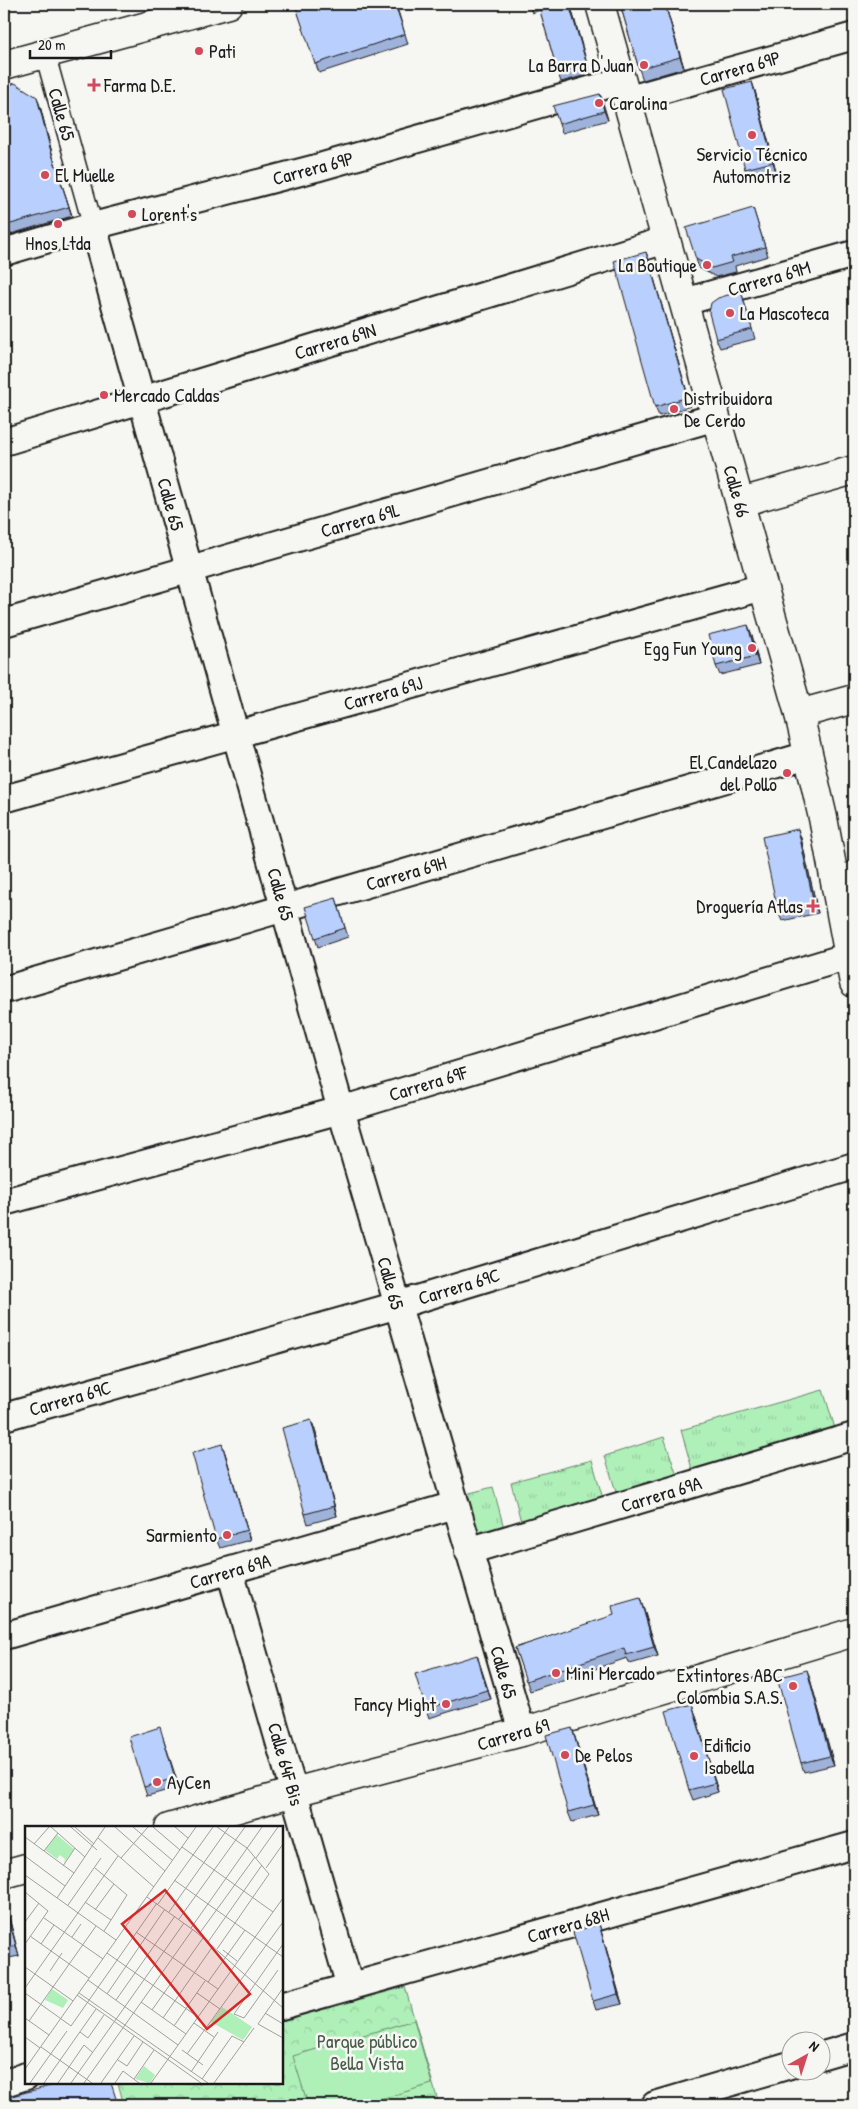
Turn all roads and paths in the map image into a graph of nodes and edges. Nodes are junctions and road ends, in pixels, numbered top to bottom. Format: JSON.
{"nodes":[{"id":1,"x":228,"y":4,"type":"edge"},
{"id":2,"x":600,"y":4,"type":"edge"},
{"id":3,"x":854,"y":36,"type":"edge"},
{"id":4,"x":45,"y":54,"type":"junction"},
{"id":5,"x":4,"y":66,"type":"edge"},
{"id":6,"x":624,"y":90,"type":"junction"},
{"id":7,"x":93,"y":226,"type":"junction"},
{"id":8,"x":666,"y":240,"type":"junction"},
{"id":9,"x":4,"y":252,"type":"edge"},
{"id":10,"x":854,"y":254,"type":"edge"},
{"id":11,"x":684,"y":302,"type":"junction"},
{"id":12,"x":142,"y":400,"type":"junction"},
{"id":13,"x":716,"y":417,"type":"junction"},
{"id":14,"x":4,"y":442,"type":"edge"},
{"id":15,"x":854,"y":470,"type":"edge"},
{"id":16,"x":741,"y":502,"type":"junction"},
{"id":17,"x":189,"y":569,"type":"junction"},
{"id":18,"x":763,"y":587,"type":"junction"},
{"id":19,"x":4,"y":623,"type":"edge"},
{"id":20,"x":854,"y":699,"type":"edge"},
{"id":21,"x":799,"y":714,"type":"junction"},
{"id":22,"x":236,"y":734,"type":"junction"},
{"id":23,"x":808,"y":755,"type":"junction"},
{"id":24,"x":4,"y":799,"type":"edge"},
{"id":25,"x":844,"y":878,"type":"edge"},
{"id":26,"x":285,"y":908,"type":"junction"},
{"id":27,"x":849,"y":956,"type":"junction"},
{"id":28,"x":854,"y":983,"type":"edge"},
{"id":29,"x":4,"y":990,"type":"edge"},
{"id":30,"x":341,"y":1110,"type":"junction"},
{"id":31,"x":854,"y":1166,"type":"edge"},
{"id":32,"x":4,"y":1202,"type":"edge"},
{"id":33,"x":398,"y":1305,"type":"junction"},
{"id":34,"x":4,"y":1417,"type":"edge"},
{"id":35,"x":854,"y":1436,"type":"edge"},
{"id":36,"x":455,"y":1505,"type":"junction"},
{"id":37,"x":468,"y":1551,"type":"junction"},
{"id":38,"x":230,"y":1571,"type":"junction"},
{"id":39,"x":854,"y":1632,"type":"edge"},
{"id":40,"x":4,"y":1636,"type":"edge"},
{"id":41,"x":522,"y":1732,"type":"junction"},
{"id":42,"x":294,"y":1792,"type":"junction"},
{"id":43,"x":177,"y":1826,"type":"edge"},
{"id":44,"x":854,"y":1845,"type":"edge"},
{"id":45,"x":350,"y":1987,"type":"junction"},
{"id":46,"x":282,"y":2006,"type":"edge"},
{"id":47,"x":854,"y":2046,"type":"edge"},
{"id":48,"x":830,"y":2053,"type":"edge"},
{"id":49,"x":780,"y":2068,"type":"edge"},
{"id":50,"x":25,"y":2076,"type":"edge"},
{"id":51,"x":4,"y":2083,"type":"edge"},
{"id":52,"x":655,"y":2105,"type":"edge"}],
"edges":[{"from":1,"to":4,"type":"street"},
{"from":2,"to":6,"type":"street","name":"Calle 66"},
{"from":3,"to":6,"type":"street","name":"Carrera 69P"},
{"from":4,"to":5,"type":"street"},
{"from":4,"to":7,"type":"street","name":"Calle 65"},
{"from":6,"to":7,"type":"street","name":"Carrera 69P"},
{"from":6,"to":8,"type":"street","name":"Calle 66"},
{"from":7,"to":9,"type":"street","name":"Carrera 69P"},
{"from":7,"to":12,"type":"street","name":"Calle 65"},
{"from":8,"to":11,"type":"street","name":"Calle 66"},
{"from":8,"to":12,"type":"street","name":"Carrera 69N"},
{"from":10,"to":11,"type":"street","name":"Carrera 69M"},
{"from":11,"to":13,"type":"street","name":"Calle 66"},
{"from":12,"to":14,"type":"street","name":"Carrera 69N"},
{"from":12,"to":17,"type":"street","name":"Calle 65"},
{"from":13,"to":16,"type":"street","name":"Calle 66"},
{"from":13,"to":17,"type":"street","name":"Carrera 69L"},
{"from":15,"to":16,"type":"street"},
{"from":16,"to":18,"type":"street","name":"Calle 66"},
{"from":17,"to":19,"type":"street","name":"Carrera 69L"},
{"from":17,"to":22,"type":"street","name":"Calle 65"},
{"from":18,"to":21,"type":"street","name":"Calle 66"},
{"from":18,"to":22,"type":"street","name":"Carrera 69J"},
{"from":20,"to":21,"type":"street"},
{"from":21,"to":23,"type":"street","name":"Calle 66"},
{"from":22,"to":24,"type":"street","name":"Carrera 69J"},
{"from":22,"to":26,"type":"street","name":"Calle 65"},
{"from":23,"to":25,"type":"street","name":"Calle 66"},
{"from":23,"to":26,"type":"street","name":"Carrera 69H"},
{"from":25,"to":27,"type":"street","name":"Calle 66"},
{"from":26,"to":29,"type":"street","name":"Carrera 69H"},
{"from":26,"to":30,"type":"street","name":"Calle 65"},
{"from":27,"to":28,"type":"street","name":"Calle 66"},
{"from":27,"to":30,"type":"street","name":"Carrera 69F"},
{"from":30,"to":32,"type":"street","name":"Carrera 69F"},
{"from":30,"to":33,"type":"street","name":"Calle 65"},
{"from":31,"to":33,"type":"street","name":"Carrera 69C"},
{"from":33,"to":34,"type":"street","name":"Carrera 69C"},
{"from":33,"to":36,"type":"street","name":"Calle 65"},
{"from":35,"to":37,"type":"street","name":"Carrera 69A"},
{"from":36,"to":37,"type":"street","name":"Calle 65"},
{"from":36,"to":38,"type":"street","name":"Carrera 69A"},
{"from":37,"to":41,"type":"street","name":"Calle 65"},
{"from":38,"to":40,"type":"street","name":"Carrera 69A"},
{"from":38,"to":42,"type":"street","name":"Calle 64F Bis"},
{"from":39,"to":41,"type":"street","name":"Carrera 69"},
{"from":41,"to":42,"type":"street","name":"Carrera 69"},
{"from":42,"to":43,"type":"street","name":"Carrera 69"},
{"from":42,"to":45,"type":"street","name":"Calle 64F Bis"},
{"from":44,"to":45,"type":"street","name":"Carrera 68H"},
{"from":45,"to":46,"type":"street","name":"Carrera 68H"},
{"from":47,"to":48,"type":"street"},
{"from":49,"to":52,"type":"street"},
{"from":50,"to":51,"type":"street"}]}
